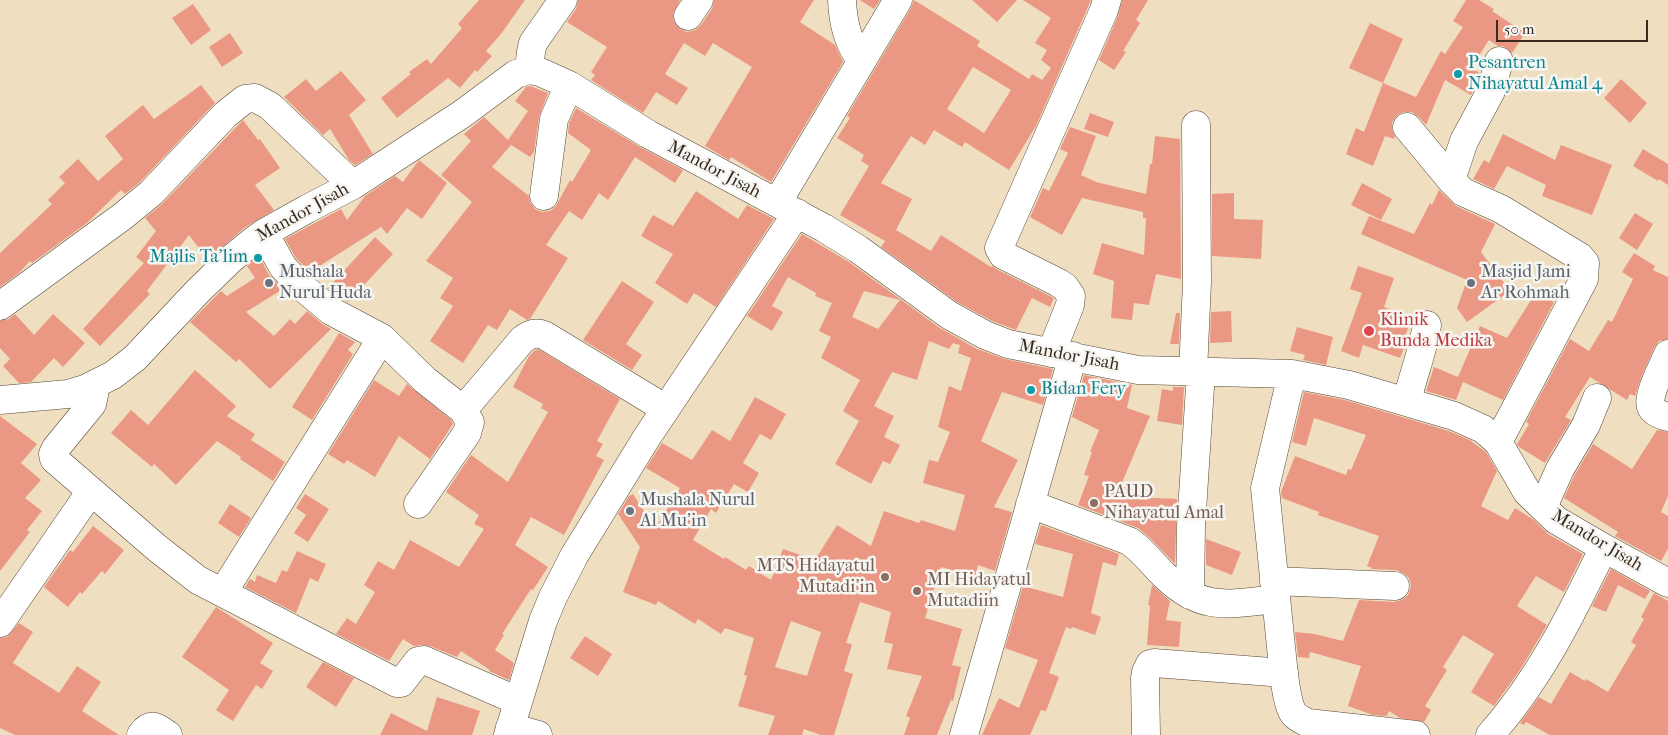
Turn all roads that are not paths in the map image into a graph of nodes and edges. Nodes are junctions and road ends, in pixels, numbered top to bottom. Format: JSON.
{"nodes":[{"id":1,"x":562,"y":0,"type":"edge"},
{"id":2,"x":842,"y":0,"type":"edge"},
{"id":3,"x":898,"y":0,"type":"edge"},
{"id":4,"x":1107,"y":0,"type":"edge"},
{"id":5,"x":861,"y":61,"type":"junction"},
{"id":6,"x":1499,"y":61,"type":"dead end"},
{"id":7,"x":530,"y":70,"type":"junction"},
{"id":8,"x":569,"y":85,"type":"junction"},
{"id":9,"x":1196,"y":125,"type":"dead end"},
{"id":10,"x":1407,"y":127,"type":"dead end"},
{"id":11,"x":1451,"y":180,"type":"junction"},
{"id":12,"x":353,"y":185,"type":"junction"},
{"id":13,"x":544,"y":196,"type":"dead end"},
{"id":14,"x":787,"y":208,"type":"junction"},
{"id":15,"x":264,"y":233,"type":"junction"},
{"id":16,"x":0,"y":306,"type":"edge"},
{"id":17,"x":1427,"y":325,"type":"dead end"},
{"id":18,"x":382,"y":338,"type":"junction"},
{"id":19,"x":1062,"y":354,"type":"junction"},
{"id":20,"x":1668,"y":354,"type":"edge"},
{"id":21,"x":1197,"y":372,"type":"junction"},
{"id":22,"x":1292,"y":374,"type":"junction"},
{"id":23,"x":85,"y":389,"type":"junction"},
{"id":24,"x":1597,"y":398,"type":"dead end"},
{"id":25,"x":0,"y":400,"type":"edge"},
{"id":26,"x":1407,"y":401,"type":"junction"},
{"id":27,"x":666,"y":409,"type":"junction"},
{"id":28,"x":463,"y":410,"type":"junction"},
{"id":29,"x":1668,"y":417,"type":"edge"},
{"id":30,"x":1498,"y":442,"type":"junction"},
{"id":31,"x":91,"y":491,"type":"junction"},
{"id":32,"x":418,"y":504,"type":"dead end"},
{"id":33,"x":1030,"y":504,"type":"junction"},
{"id":34,"x":1543,"y":508,"type":"junction"},
{"id":35,"x":1604,"y":548,"type":"junction"},
{"id":36,"x":1668,"y":583,"type":"edge"},
{"id":37,"x":1394,"y":586,"type":"dead end"},
{"id":38,"x":1275,"y":590,"type":"junction"},
{"id":39,"x":223,"y":592,"type":"junction"},
{"id":40,"x":1190,"y":595,"type":"junction"},
{"id":41,"x":0,"y":623,"type":"edge"},
{"id":42,"x":1284,"y":673,"type":"junction"},
{"id":43,"x":512,"y":721,"type":"edge"},
{"id":44,"x":141,"y":735,"type":"edge"},
{"id":45,"x":168,"y":735,"type":"edge"},
{"id":46,"x":538,"y":735,"type":"edge"},
{"id":47,"x":964,"y":735,"type":"edge"},
{"id":48,"x":1146,"y":735,"type":"edge"},
{"id":49,"x":1416,"y":735,"type":"edge"},
{"id":50,"x":1490,"y":735,"type":"edge"}],
"edges":[{"from":1,"to":7,"type":"street"},
{"from":2,"to":5,"type":"street"},
{"from":3,"to":5,"type":"street"},
{"from":4,"to":19,"type":"street"},
{"from":5,"to":14,"type":"street"},
{"from":6,"to":11,"type":"street"},
{"from":7,"to":8,"type":"street","name":"Mandor Jisah"},
{"from":7,"to":12,"type":"street","name":"Mandor Jisah"},
{"from":8,"to":13,"type":"street"},
{"from":8,"to":14,"type":"street","name":"Mandor Jisah"},
{"from":9,"to":21,"type":"street"},
{"from":10,"to":11,"type":"street"},
{"from":11,"to":30,"type":"street"},
{"from":12,"to":15,"type":"street","name":"Mandor Jisah"},
{"from":12,"to":16,"type":"street"},
{"from":14,"to":19,"type":"street","name":"Mandor Jisah"},
{"from":14,"to":27,"type":"street"},
{"from":15,"to":18,"type":"street"},
{"from":15,"to":23,"type":"street","name":"Mandor Jisah"},
{"from":17,"to":26,"type":"street"},
{"from":18,"to":28,"type":"street"},
{"from":18,"to":39,"type":"street"},
{"from":19,"to":21,"type":"street","name":"Mandor Jisah"},
{"from":19,"to":33,"type":"street"},
{"from":20,"to":29,"type":"street"},
{"from":21,"to":22,"type":"street","name":"Mandor Jisah"},
{"from":21,"to":40,"type":"street"},
{"from":22,"to":26,"type":"street","name":"Mandor Jisah"},
{"from":22,"to":38,"type":"street"},
{"from":23,"to":25,"type":"street","name":"Mandor Jisah"},
{"from":23,"to":31,"type":"street"},
{"from":24,"to":34,"type":"street"},
{"from":26,"to":30,"type":"street","name":"Mandor Jisah"},
{"from":27,"to":28,"type":"street"},
{"from":27,"to":43,"type":"street"},
{"from":28,"to":32,"type":"street"},
{"from":30,"to":34,"type":"street","name":"Mandor Jisah"},
{"from":31,"to":39,"type":"street"},
{"from":31,"to":41,"type":"street"},
{"from":33,"to":40,"type":"street"},
{"from":33,"to":47,"type":"street"},
{"from":34,"to":35,"type":"street","name":"Mandor Jisah"},
{"from":35,"to":36,"type":"street","name":"Mandor Jisah"},
{"from":35,"to":50,"type":"street"},
{"from":37,"to":38,"type":"street"},
{"from":38,"to":40,"type":"street"},
{"from":38,"to":42,"type":"street"},
{"from":39,"to":43,"type":"street"},
{"from":42,"to":48,"type":"street"},
{"from":42,"to":49,"type":"street"},
{"from":43,"to":46,"type":"street"},
{"from":44,"to":45,"type":"street"}]}
